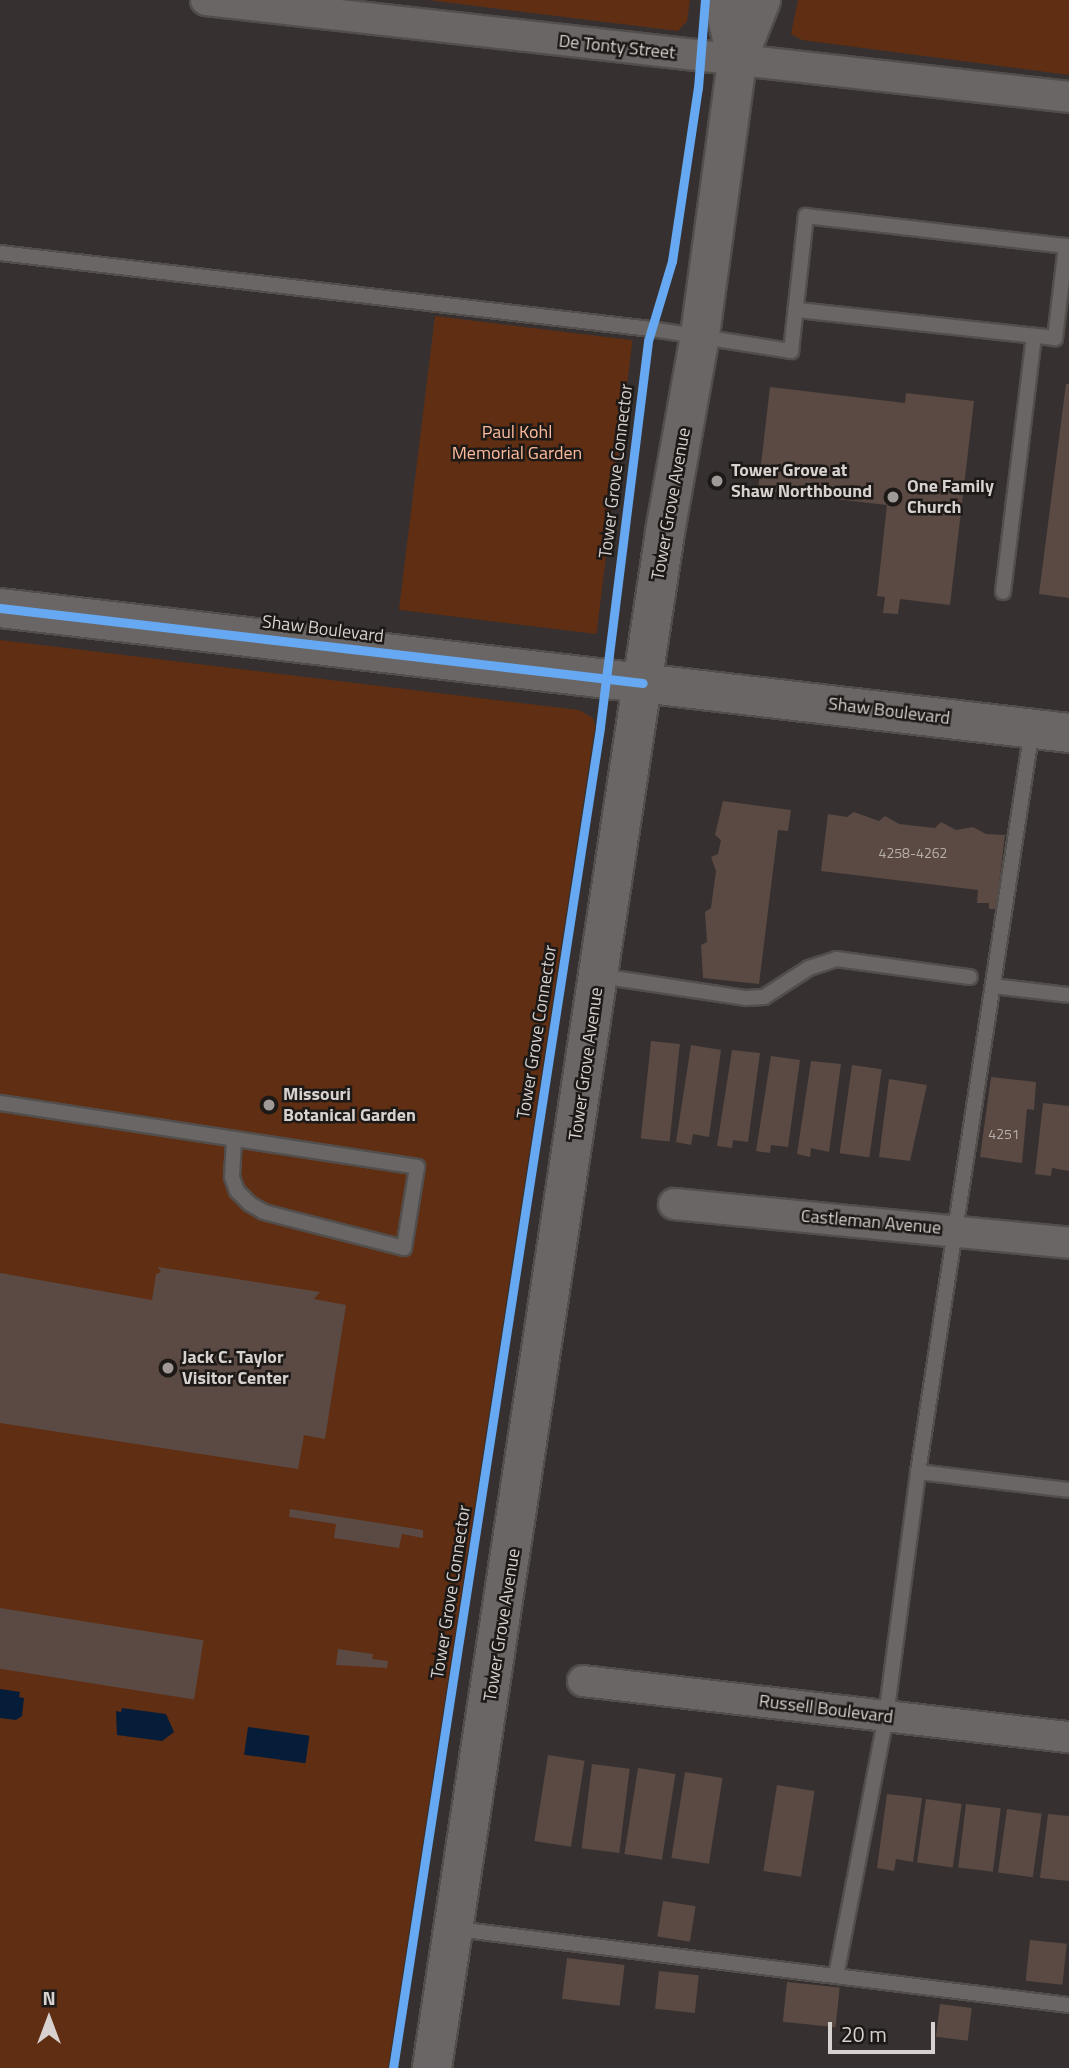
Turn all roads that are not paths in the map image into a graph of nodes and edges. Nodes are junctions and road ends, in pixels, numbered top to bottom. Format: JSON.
{"nodes":[{"id":1,"x":206,"y":0,"type":"edge"},
{"id":2,"x":723,"y":0,"type":"edge"},
{"id":3,"x":761,"y":0,"type":"edge"},
{"id":4,"x":737,"y":60,"type":"junction"},
{"id":5,"x":1069,"y":97,"type":"edge"},
{"id":6,"x":1068,"y":246,"type":"edge"},
{"id":7,"x":0,"y":253,"type":"edge"},
{"id":8,"x":796,"y":310,"type":"junction"},
{"id":9,"x":700,"y":335,"type":"junction"},
{"id":10,"x":1034,"y":336,"type":"junction"},
{"id":11,"x":1003,"y":592,"type":"dead end"},
{"id":12,"x":0,"y":608,"type":"edge"},
{"id":13,"x":643,"y":682,"type":"junction"},
{"id":14,"x":1051,"y":730,"type":"edge"},
{"id":15,"x":599,"y":975,"type":"junction"},
{"id":16,"x":970,"y":977,"type":"dead end"},
{"id":17,"x":993,"y":986,"type":"junction"},
{"id":18,"x":1069,"y":995,"type":"edge"},
{"id":19,"x":0,"y":1103,"type":"edge"},
{"id":20,"x":234,"y":1139,"type":"junction"},
{"id":21,"x":674,"y":1204,"type":"dead end"},
{"id":22,"x":958,"y":1230,"type":"junction"},
{"id":23,"x":1069,"y":1243,"type":"edge"},
{"id":24,"x":918,"y":1472,"type":"junction"},
{"id":25,"x":1069,"y":1490,"type":"edge"},
{"id":26,"x":583,"y":1681,"type":"dead end"},
{"id":27,"x":886,"y":1716,"type":"junction"},
{"id":28,"x":1069,"y":1737,"type":"edge"},
{"id":29,"x":454,"y":1929,"type":"junction"},
{"id":30,"x":836,"y":1976,"type":"junction"},
{"id":31,"x":1069,"y":2006,"type":"edge"},
{"id":32,"x":432,"y":2068,"type":"edge"}],
"edges":[{"from":1,"to":4,"type":"street","name":"De Tonty Street"},
{"from":2,"to":4,"type":"street","name":"Tower Grove Avenue"},
{"from":3,"to":4,"type":"street","name":"Tower Grove Avenue"},
{"from":4,"to":5,"type":"street","name":"De Tonty Street"},
{"from":4,"to":9,"type":"street","name":"Tower Grove Avenue"},
{"from":6,"to":8,"type":"lane"},
{"from":6,"to":10,"type":"lane"},
{"from":7,"to":9,"type":"lane"},
{"from":8,"to":9,"type":"lane"},
{"from":8,"to":10,"type":"lane"},
{"from":9,"to":13,"type":"street","name":"Tower Grove Avenue"},
{"from":10,"to":11,"type":"lane"},
{"from":12,"to":13,"type":"street","name":"Shaw Boulevard"},
{"from":13,"to":14,"type":"street","name":"Shaw Boulevard"},
{"from":13,"to":15,"type":"street","name":"Tower Grove Avenue"},
{"from":14,"to":17,"type":"lane"},
{"from":15,"to":16,"type":"lane"},
{"from":15,"to":29,"type":"street","name":"Tower Grove Avenue"},
{"from":17,"to":18,"type":"lane"},
{"from":17,"to":22,"type":"lane"},
{"from":19,"to":20,"type":"lane"},
{"from":20,"to":20,"type":"lane"},
{"from":21,"to":22,"type":"street","name":"Castleman Avenue"},
{"from":22,"to":23,"type":"street","name":"Castleman Avenue"},
{"from":22,"to":24,"type":"lane"},
{"from":24,"to":25,"type":"lane"},
{"from":24,"to":27,"type":"lane"},
{"from":26,"to":27,"type":"street","name":"Russell Boulevard"},
{"from":27,"to":28,"type":"street","name":"Russell Boulevard"},
{"from":27,"to":30,"type":"lane"},
{"from":29,"to":30,"type":"lane"},
{"from":29,"to":32,"type":"street","name":"Tower Grove Avenue"},
{"from":30,"to":31,"type":"lane"}]}
